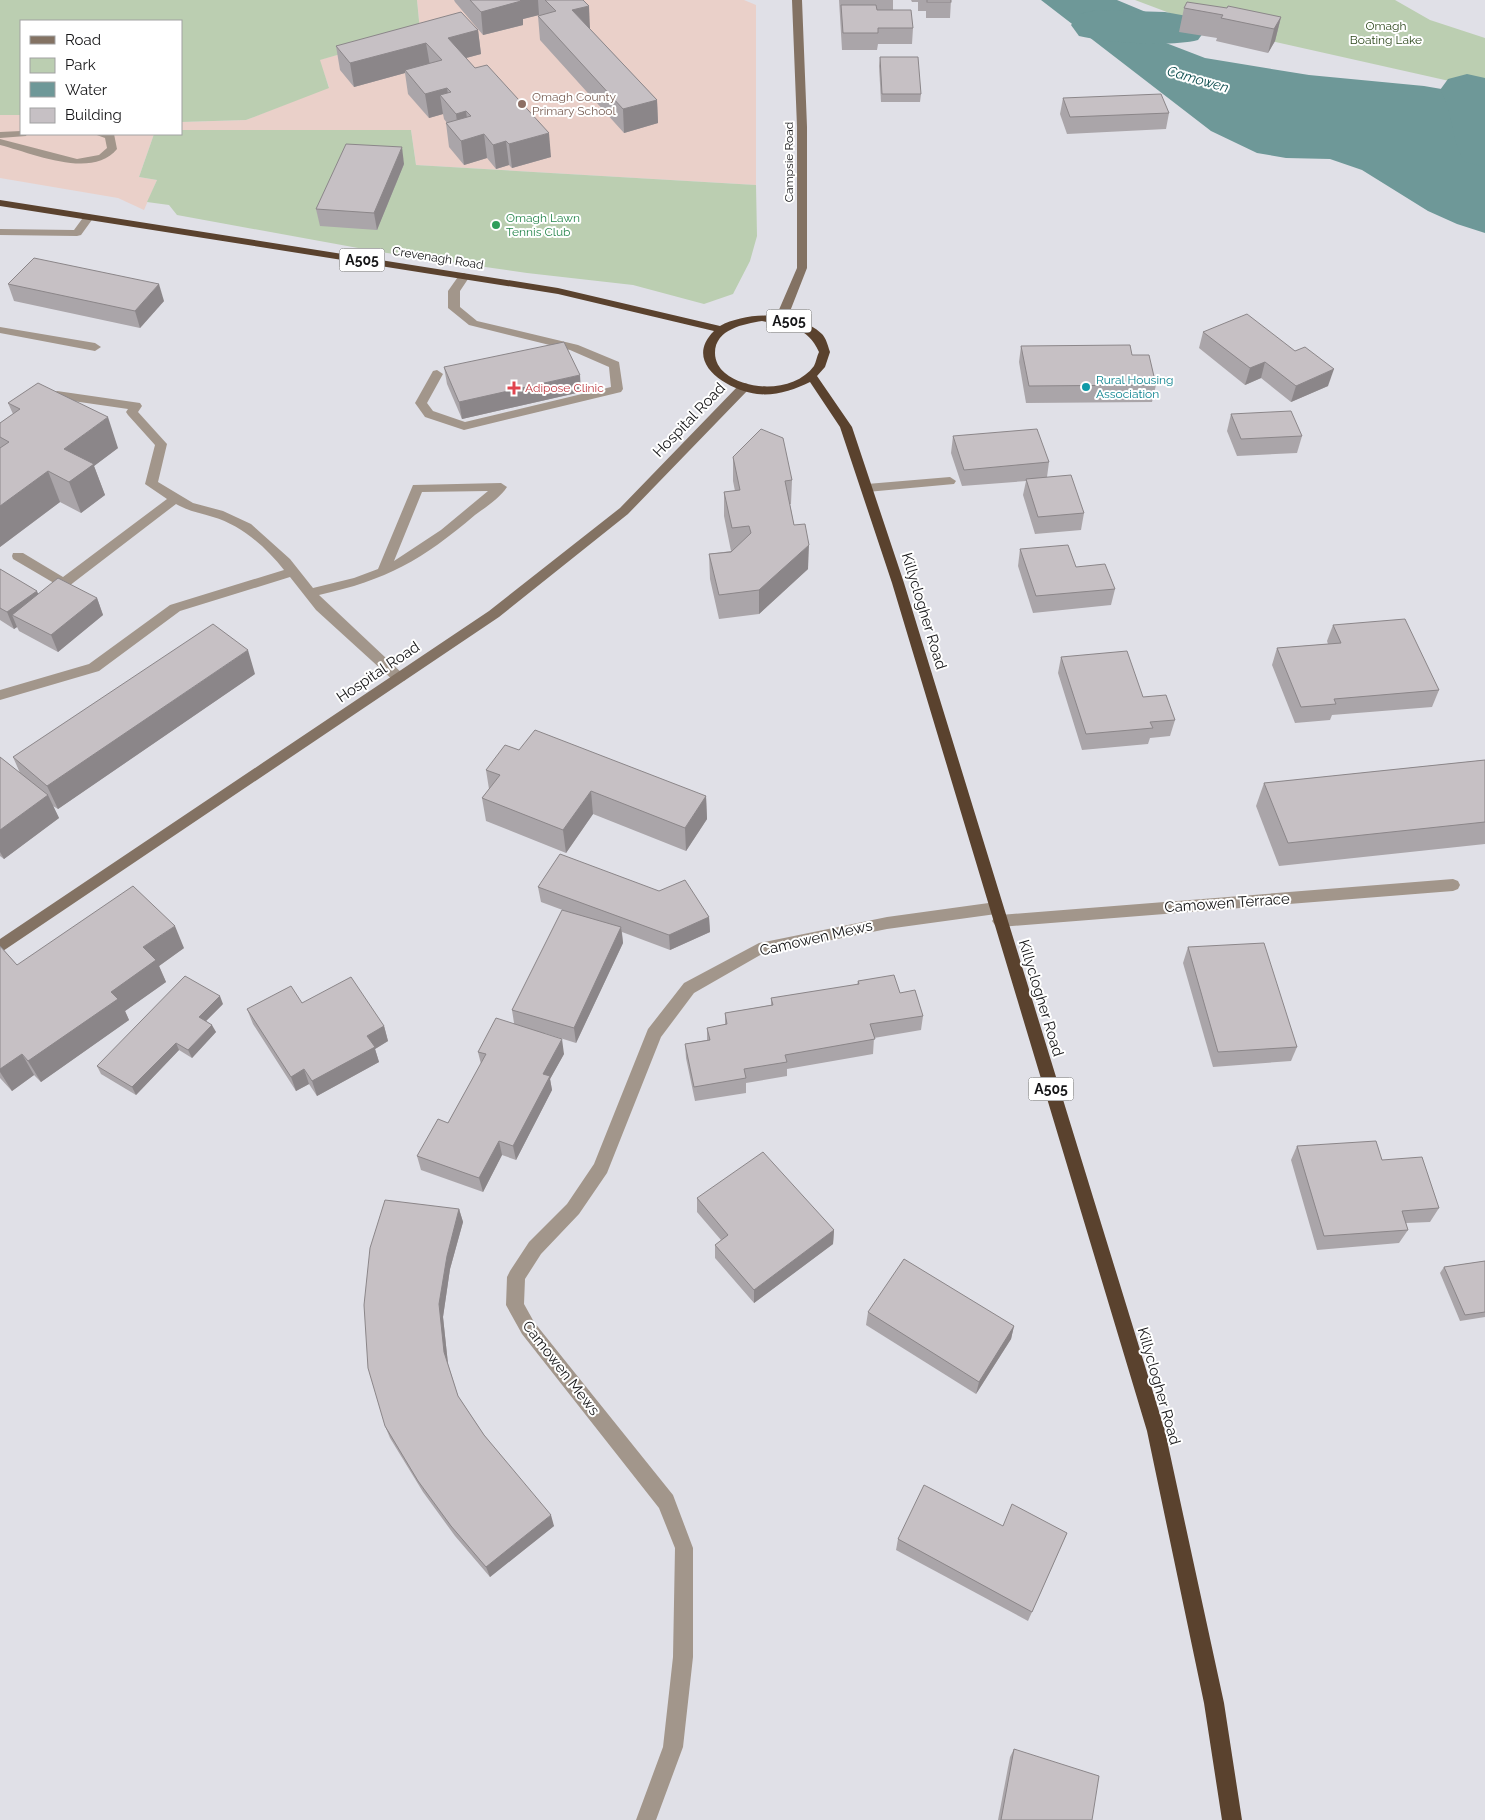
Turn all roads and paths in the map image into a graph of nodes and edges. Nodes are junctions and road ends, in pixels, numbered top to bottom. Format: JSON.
{"nodes":[{"id":1,"x":797,"y":0,"type":"edge"},
{"id":2,"x":20,"y":134,"type":"edge"},
{"id":3,"x":0,"y":135,"type":"edge"},
{"id":4,"x":104,"y":135,"type":"edge"},
{"id":5,"x":0,"y":142,"type":"edge"},
{"id":6,"x":0,"y":203,"type":"edge"},
{"id":7,"x":88,"y":217,"type":"junction"},
{"id":8,"x":0,"y":232,"type":"edge"},
{"id":9,"x":464,"y":276,"type":"junction"},
{"id":10,"x":781,"y":319,"type":"junction"},
{"id":11,"x":0,"y":330,"type":"edge"},
{"id":12,"x":722,"y":330,"type":"junction"},
{"id":13,"x":95,"y":347,"type":"dead end"},
{"id":14,"x":437,"y":374,"type":"dead end"},
{"id":15,"x":812,"y":377,"type":"junction"},
{"id":16,"x":744,"y":387,"type":"junction"},
{"id":17,"x":33,"y":410,"type":"edge"},
{"id":18,"x":950,"y":481,"type":"dead end"},
{"id":19,"x":866,"y":488,"type":"junction"},
{"id":20,"x":176,"y":498,"type":"junction"},
{"id":21,"x":18,"y":556,"type":"dead end"},
{"id":22,"x":292,"y":572,"type":"junction"},
{"id":23,"x":383,"y":572,"type":"junction"},
{"id":24,"x":310,"y":593,"type":"junction"},
{"id":25,"x":399,"y":678,"type":"junction"},
{"id":26,"x":0,"y":695,"type":"edge"},
{"id":27,"x":1453,"y":885,"type":"dead end"},
{"id":28,"x":998,"y":914,"type":"junction"},
{"id":29,"x":0,"y":947,"type":"edge"},
{"id":30,"x":646,"y":1820,"type":"edge"},
{"id":31,"x":1232,"y":1820,"type":"edge"}],
"edges":[{"from":1,"to":10,"type":"main road","name":"Campsie Road"},
{"from":2,"to":3,"type":"street"},
{"from":4,"to":5,"type":"street"},
{"from":6,"to":7,"type":"highway","name":"Crevenagh Road","number":"A505"},
{"from":7,"to":8,"type":"street"},
{"from":7,"to":9,"type":"highway","name":"Crevenagh Road","number":"A505"},
{"from":9,"to":12,"type":"highway","name":"Crevenagh Road","number":"A505"},
{"from":9,"to":14,"type":"street"},
{"from":10,"to":12,"type":"highway","number":"A505"},
{"from":10,"to":15,"type":"highway","number":"A505"},
{"from":11,"to":13,"type":"street"},
{"from":12,"to":16,"type":"highway"},
{"from":15,"to":16,"type":"highway"},
{"from":15,"to":19,"type":"highway","name":"Killyclogher Road","number":"A505"},
{"from":16,"to":25,"type":"main road","name":"Hospital Road"},
{"from":17,"to":20,"type":"street"},
{"from":18,"to":19,"type":"street"},
{"from":19,"to":28,"type":"highway","name":"Killyclogher Road","number":"A505"},
{"from":20,"to":21,"type":"street"},
{"from":20,"to":22,"type":"street"},
{"from":22,"to":24,"type":"street"},
{"from":22,"to":26,"type":"street"},
{"from":23,"to":23,"type":"street"},
{"from":23,"to":24,"type":"street"},
{"from":24,"to":25,"type":"street"},
{"from":25,"to":29,"type":"main road","name":"Hospital Road"},
{"from":27,"to":28,"type":"street","name":"Camowen Terrace"},
{"from":28,"to":30,"type":"street","name":"Camowen Mews"},
{"from":28,"to":31,"type":"highway","name":"Killyclogher Road","number":"A505"}]}
